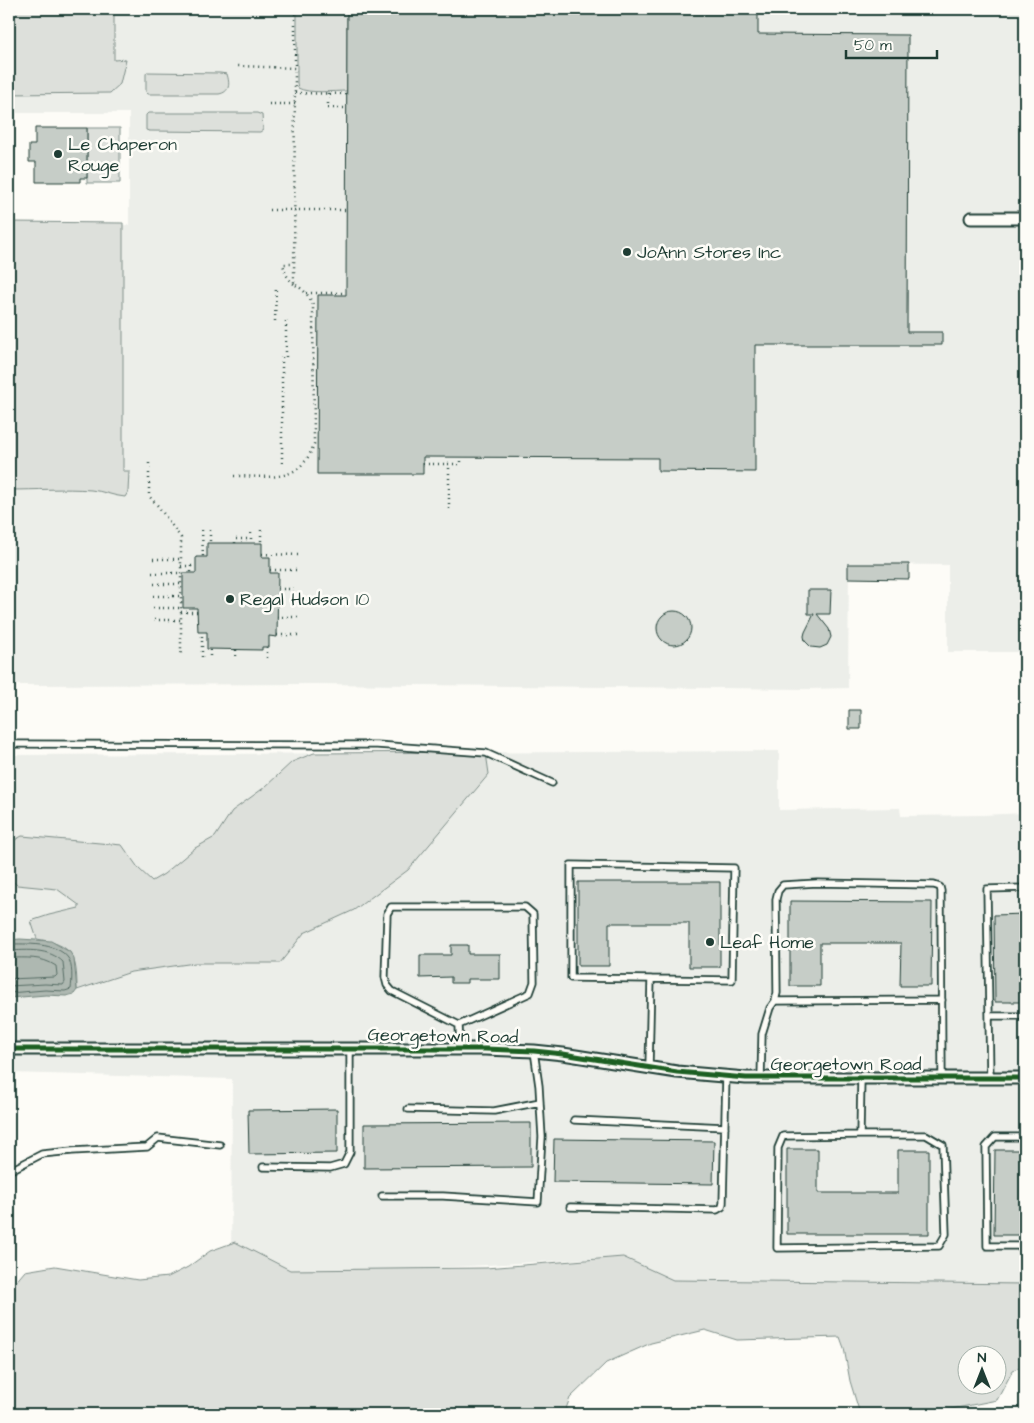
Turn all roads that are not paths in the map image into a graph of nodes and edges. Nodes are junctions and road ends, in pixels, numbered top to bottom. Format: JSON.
{"nodes":[{"id":1,"x":971,"y":218,"type":"dead end"},
{"id":2,"x":1025,"y":218,"type":"edge"},
{"id":3,"x":9,"y":744,"type":"edge"},
{"id":4,"x":552,"y":783,"type":"dead end"},
{"id":5,"x":1025,"y":888,"type":"edge"},
{"id":6,"x":651,"y":979,"type":"junction"},
{"id":7,"x":942,"y":1000,"type":"junction"},
{"id":8,"x":775,"y":1001,"type":"junction"},
{"id":9,"x":989,"y":1016,"type":"junction"},
{"id":10,"x":1025,"y":1016,"type":"edge"},
{"id":11,"x":459,"y":1025,"type":"junction"},
{"id":12,"x":9,"y":1049,"type":"edge"},
{"id":13,"x":350,"y":1049,"type":"junction"},
{"id":14,"x":460,"y":1049,"type":"junction"},
{"id":15,"x":534,"y":1051,"type":"junction"},
{"id":16,"x":649,"y":1067,"type":"junction"},
{"id":17,"x":726,"y":1076,"type":"junction"},
{"id":18,"x":942,"y":1077,"type":"junction"},
{"id":19,"x":761,"y":1078,"type":"junction"},
{"id":20,"x":860,"y":1078,"type":"junction"},
{"id":21,"x":990,"y":1078,"type":"junction"},
{"id":22,"x":1025,"y":1078,"type":"edge"},
{"id":23,"x":540,"y":1102,"type":"junction"},
{"id":24,"x":408,"y":1110,"type":"dead end"},
{"id":25,"x":574,"y":1120,"type":"dead end"},
{"id":26,"x":725,"y":1127,"type":"junction"},
{"id":27,"x":860,"y":1135,"type":"junction"},
{"id":28,"x":1025,"y":1137,"type":"edge"},
{"id":29,"x":220,"y":1145,"type":"dead end"},
{"id":30,"x":263,"y":1167,"type":"dead end"},
{"id":31,"x":9,"y":1171,"type":"edge"},
{"id":32,"x":9,"y":1195,"type":"edge"},
{"id":33,"x":382,"y":1196,"type":"dead end"},
{"id":34,"x":9,"y":1204,"type":"edge"},
{"id":35,"x":570,"y":1208,"type":"dead end"},
{"id":36,"x":1025,"y":1246,"type":"edge"}],
"edges":[{"from":1,"to":2,"type":"street"},
{"from":3,"to":4,"type":"lane"},
{"from":5,"to":9,"type":"lane"},
{"from":6,"to":6,"type":"lane"},
{"from":6,"to":16,"type":"lane"},
{"from":7,"to":8,"type":"lane"},
{"from":7,"to":8,"type":"lane"},
{"from":7,"to":18,"type":"lane"},
{"from":8,"to":19,"type":"lane"},
{"from":9,"to":10,"type":"lane"},
{"from":9,"to":21,"type":"lane"},
{"from":11,"to":11,"type":"lane"},
{"from":11,"to":14,"type":"lane"},
{"from":12,"to":13,"type":"street","name":"Georgetown Road"},
{"from":13,"to":14,"type":"street","name":"Georgetown Road"},
{"from":13,"to":30,"type":"lane"},
{"from":14,"to":15,"type":"street","name":"Georgetown Road"},
{"from":15,"to":16,"type":"street","name":"Georgetown Road"},
{"from":15,"to":23,"type":"lane"},
{"from":16,"to":17,"type":"street","name":"Georgetown Road"},
{"from":17,"to":19,"type":"street","name":"Georgetown Road"},
{"from":17,"to":26,"type":"lane"},
{"from":18,"to":20,"type":"street","name":"Georgetown Road"},
{"from":18,"to":21,"type":"street","name":"Georgetown Road"},
{"from":19,"to":20,"type":"street","name":"Georgetown Road"},
{"from":20,"to":27,"type":"lane"},
{"from":21,"to":22,"type":"street","name":"Georgetown Road"},
{"from":23,"to":24,"type":"lane"},
{"from":23,"to":33,"type":"lane"},
{"from":25,"to":26,"type":"lane"},
{"from":26,"to":35,"type":"lane"},
{"from":27,"to":27,"type":"lane"},
{"from":28,"to":36,"type":"lane"},
{"from":29,"to":31,"type":"lane"},
{"from":32,"to":34,"type":"lane"}]}
